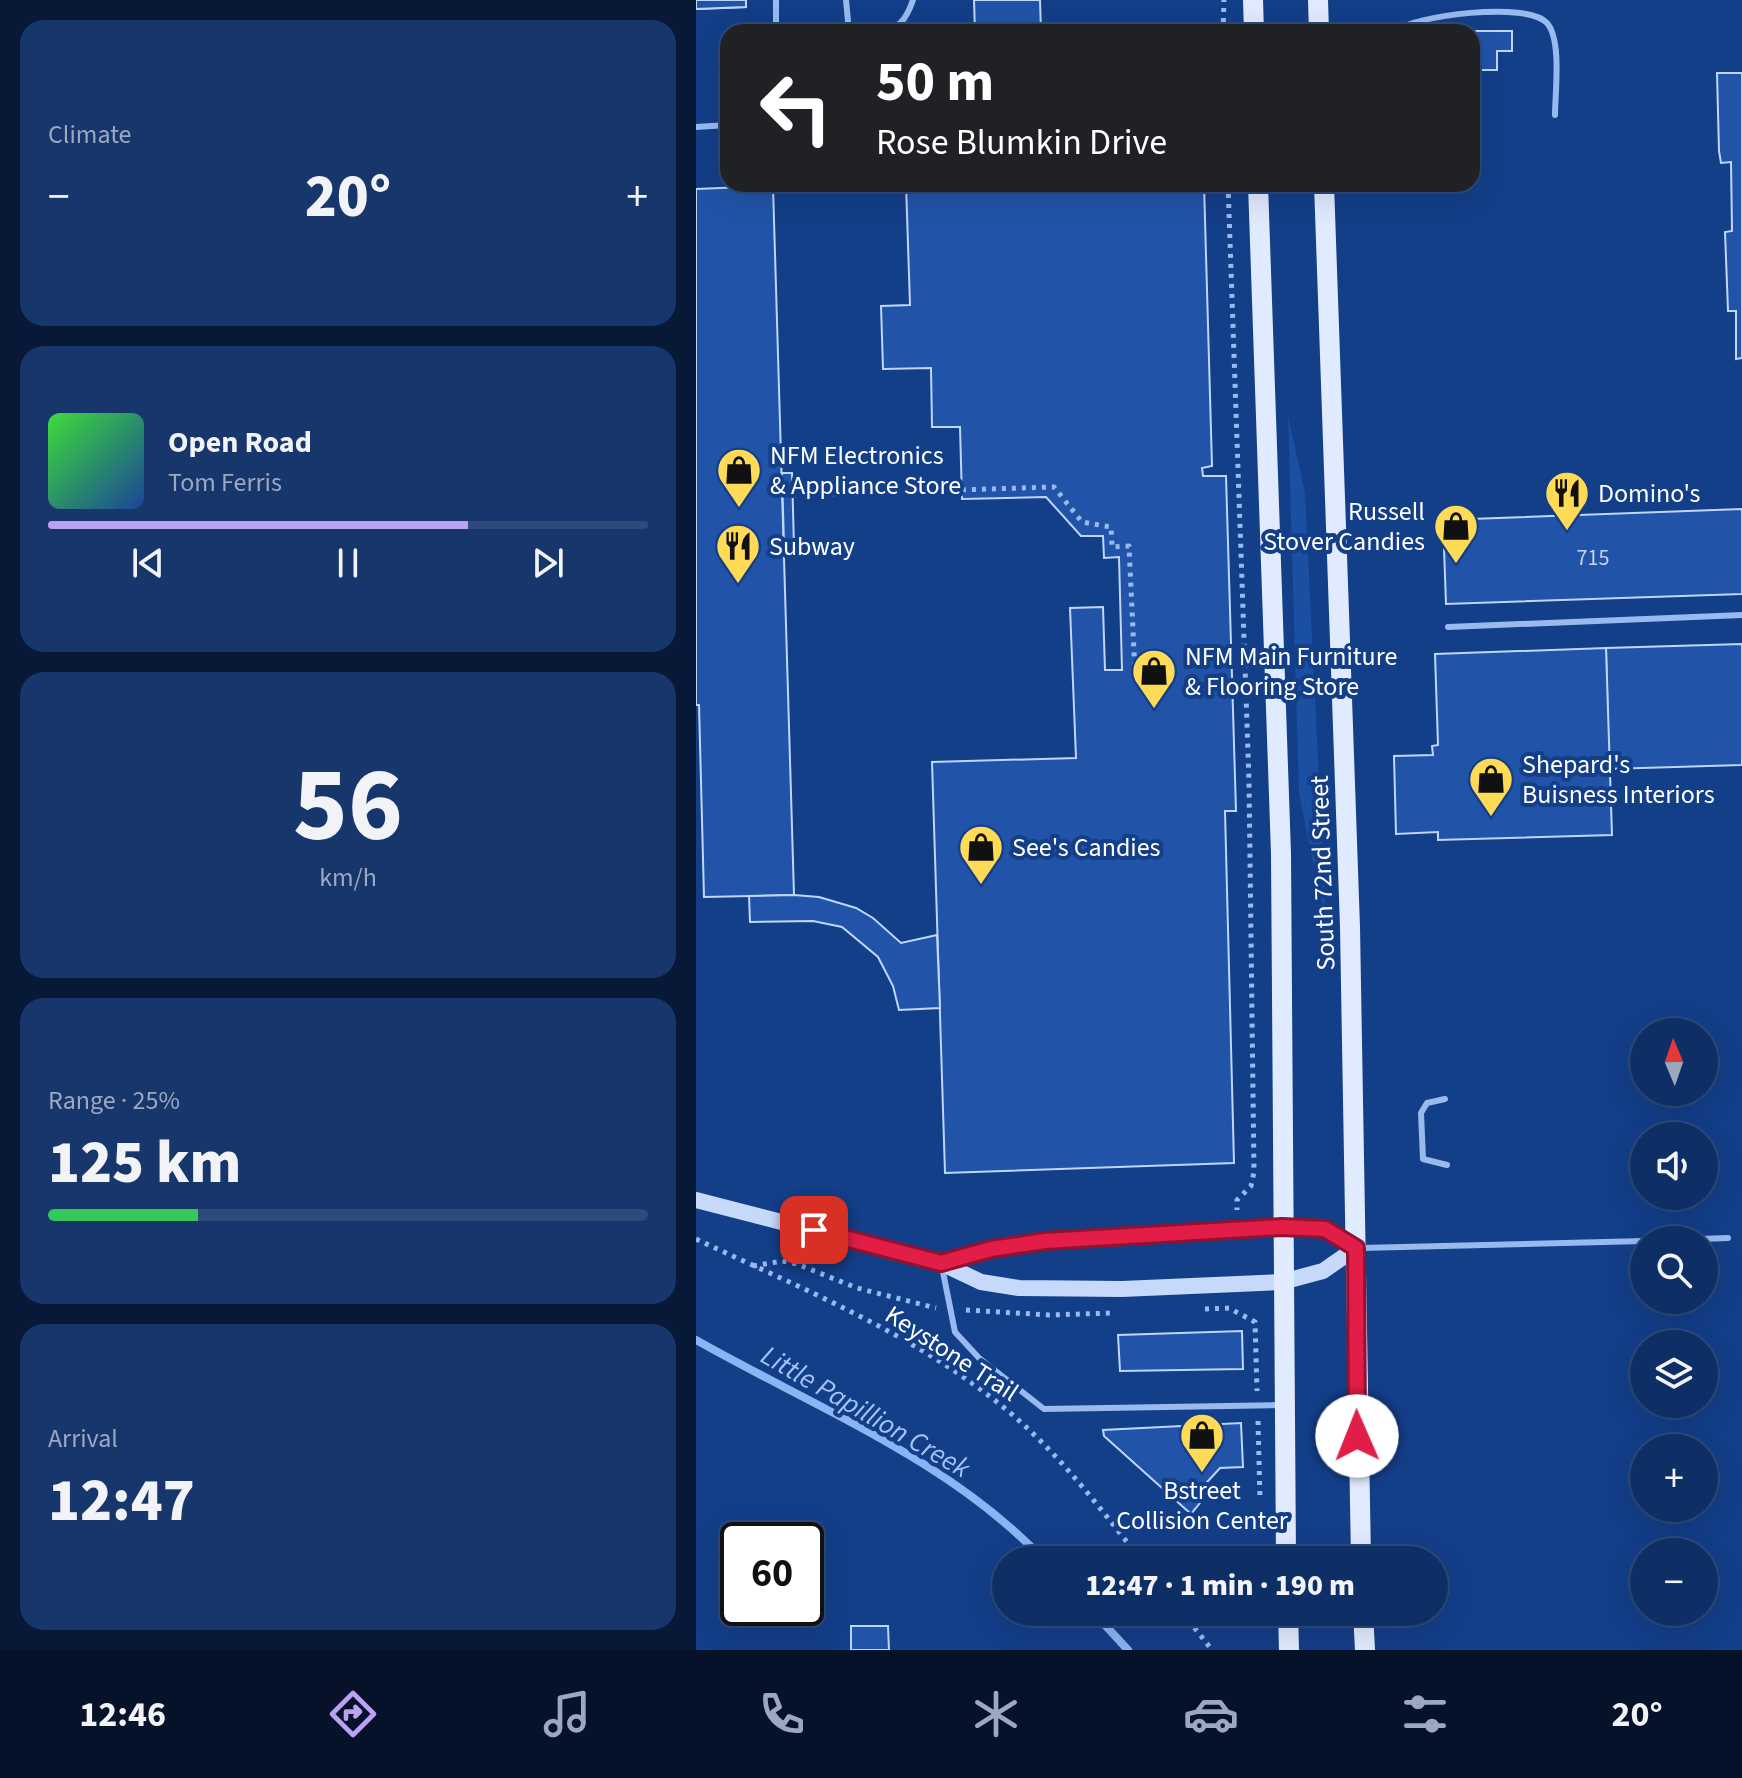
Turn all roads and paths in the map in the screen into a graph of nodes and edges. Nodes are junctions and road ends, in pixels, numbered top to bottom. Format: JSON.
{"nodes":[{"id":1,"x":776,"y":0,"type":"edge"},
{"id":2,"x":846,"y":0,"type":"edge"},
{"id":3,"x":913,"y":0,"type":"edge"},
{"id":4,"x":1224,"y":0,"type":"edge"},
{"id":5,"x":1253,"y":0,"type":"edge"},
{"id":6,"x":1318,"y":0,"type":"edge"},
{"id":7,"x":776,"y":24,"type":"edge"},
{"id":8,"x":848,"y":24,"type":"edge"},
{"id":9,"x":900,"y":24,"type":"edge"},
{"id":10,"x":1223,"y":24,"type":"edge"},
{"id":11,"x":1254,"y":24,"type":"edge"},
{"id":12,"x":1319,"y":24,"type":"edge"},
{"id":13,"x":1411,"y":24,"type":"edge"},
{"id":14,"x":1555,"y":115,"type":"dead end"},
{"id":15,"x":720,"y":126,"type":"edge"},
{"id":16,"x":696,"y":127,"type":"edge"},
{"id":17,"x":1228,"y":192,"type":"edge"},
{"id":18,"x":1258,"y":192,"type":"edge"},
{"id":19,"x":1324,"y":192,"type":"edge"},
{"id":20,"x":792,"y":495,"type":"dead end"},
{"id":21,"x":1742,"y":615,"type":"edge"},
{"id":22,"x":1448,"y":627,"type":"dead end"},
{"id":23,"x":1135,"y":673,"type":"dead end"},
{"id":24,"x":1445,"y":1099,"type":"dead end"},
{"id":25,"x":1447,"y":1165,"type":"dead end"},
{"id":26,"x":696,"y":1200,"type":"edge"},
{"id":27,"x":1282,"y":1227,"type":"junction"},
{"id":28,"x":1238,"y":1230,"type":"junction"},
{"id":29,"x":1718,"y":1238,"type":"edge"},
{"id":30,"x":1728,"y":1238,"type":"dead end"},
{"id":31,"x":696,"y":1239,"type":"edge"},
{"id":32,"x":1630,"y":1241,"type":"edge"},
{"id":33,"x":1356,"y":1248,"type":"junction"},
{"id":34,"x":941,"y":1263,"type":"junction"},
{"id":35,"x":1282,"y":1282,"type":"junction"},
{"id":36,"x":1236,"y":1284,"type":"junction"},
{"id":37,"x":1235,"y":1310,"type":"dead end"},
{"id":38,"x":1248,"y":1315,"type":"dead end"},
{"id":39,"x":1257,"y":1405,"type":"junction"},
{"id":40,"x":1283,"y":1405,"type":"junction"},
{"id":41,"x":1260,"y":1514,"type":"dead end"},
{"id":42,"x":1130,"y":1546,"type":"edge"},
{"id":43,"x":1286,"y":1546,"type":"edge"},
{"id":44,"x":1361,"y":1546,"type":"edge"},
{"id":45,"x":1193,"y":1626,"type":"edge"},
{"id":46,"x":1288,"y":1626,"type":"edge"},
{"id":47,"x":1364,"y":1626,"type":"edge"},
{"id":48,"x":1212,"y":1650,"type":"edge"},
{"id":49,"x":1289,"y":1650,"type":"edge"},
{"id":50,"x":1365,"y":1650,"type":"edge"}],
"edges":[{"from":1,"to":7,"type":"lane"},
{"from":2,"to":8,"type":"lane"},
{"from":3,"to":9,"type":"lane"},
{"from":4,"to":10,"type":"path"},
{"from":5,"to":11,"type":"main road"},
{"from":6,"to":12,"type":"main road"},
{"from":13,"to":14,"type":"lane"},
{"from":15,"to":16,"type":"lane"},
{"from":17,"to":28,"type":"path"},
{"from":18,"to":27,"type":"main road","name":"South 72nd Street"},
{"from":19,"to":33,"type":"main road","name":"South 72nd Street"},
{"from":20,"to":23,"type":"path"},
{"from":21,"to":22,"type":"lane"},
{"from":24,"to":25,"type":"lane"},
{"from":26,"to":34,"type":"main road"},
{"from":27,"to":28,"type":"main road"},
{"from":27,"to":33,"type":"main road"},
{"from":27,"to":35,"type":"main road","name":"South 72nd Street"},
{"from":28,"to":34,"type":"main road"},
{"from":29,"to":30,"type":"lane"},
{"from":31,"to":42,"type":"path","name":"Keystone Trail"},
{"from":32,"to":33,"type":"lane"},
{"from":33,"to":35,"type":"main road"},
{"from":33,"to":44,"type":"main road","name":"South 72nd Street"},
{"from":34,"to":36,"type":"main road"},
{"from":34,"to":39,"type":"lane"},
{"from":35,"to":36,"type":"main road"},
{"from":35,"to":40,"type":"main road","name":"South 72nd Street"},
{"from":36,"to":37,"type":"path"},
{"from":38,"to":39,"type":"path"},
{"from":39,"to":40,"type":"lane"},
{"from":39,"to":41,"type":"path"},
{"from":40,"to":43,"type":"main road","name":"South 72nd Street"},
{"from":45,"to":48,"type":"path"},
{"from":46,"to":49,"type":"main road"},
{"from":47,"to":50,"type":"main road"}]}
